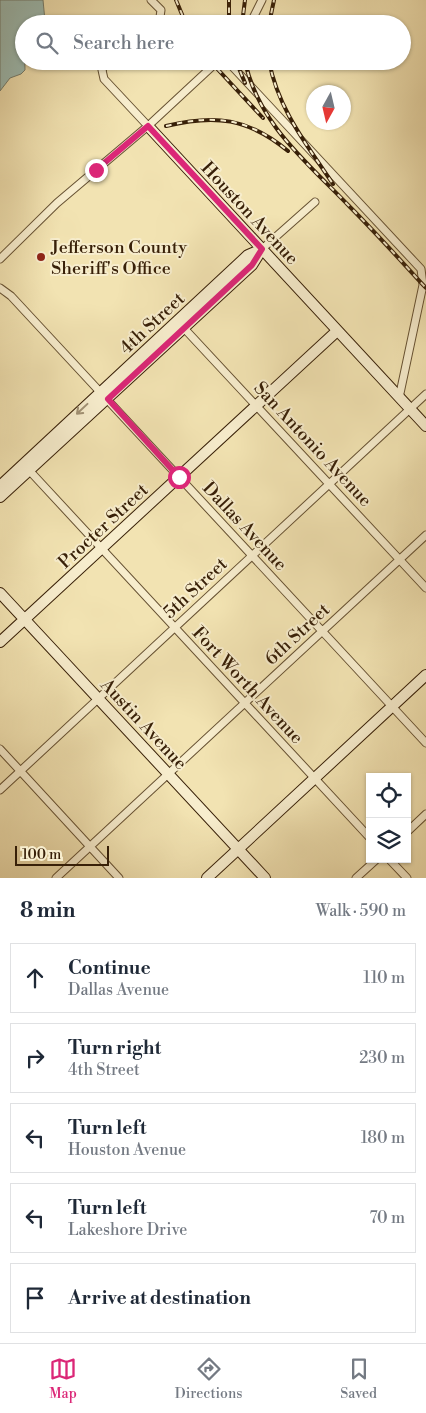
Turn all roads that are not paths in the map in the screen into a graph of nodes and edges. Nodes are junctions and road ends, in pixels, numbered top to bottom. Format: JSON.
{"nodes":[{"id":1,"x":151,"y":0,"type":"edge"},
{"id":2,"x":262,"y":0,"type":"edge"},
{"id":3,"x":160,"y":15,"type":"edge"},
{"id":4,"x":254,"y":15,"type":"edge"},
{"id":5,"x":102,"y":70,"type":"edge"},
{"id":6,"x":208,"y":70,"type":"edge"},
{"id":7,"x":236,"y":70,"type":"edge"},
{"id":8,"x":148,"y":126,"type":"junction"},
{"id":9,"x":315,"y":202,"type":"dead end"},
{"id":10,"x":262,"y":249,"type":"junction"},
{"id":11,"x":0,"y":259,"type":"edge"},
{"id":12,"x":0,"y":288,"type":"edge"},
{"id":13,"x":180,"y":325,"type":"junction"},
{"id":14,"x":337,"y":331,"type":"junction"},
{"id":15,"x":426,"y":394,"type":"edge"},
{"id":16,"x":104,"y":395,"type":"junction"},
{"id":17,"x":399,"y":398,"type":"junction"},
{"id":18,"x":256,"y":404,"type":"junction"},
{"id":19,"x":410,"y":409,"type":"junction"},
{"id":20,"x":426,"y":426,"type":"edge"},
{"id":21,"x":27,"y":467,"type":"junction"},
{"id":22,"x":179,"y":477,"type":"junction"},
{"id":23,"x":330,"y":484,"type":"junction"},
{"id":24,"x":0,"y":486,"type":"edge"},
{"id":25,"x":0,"y":497,"type":"edge"},
{"id":26,"x":426,"y":534,"type":"edge"},
{"id":27,"x":103,"y":549,"type":"junction"},
{"id":28,"x":252,"y":556,"type":"junction"},
{"id":29,"x":400,"y":559,"type":"junction"},
{"id":30,"x":426,"y":588,"type":"edge"},
{"id":31,"x":0,"y":593,"type":"edge"},
{"id":32,"x":24,"y":619,"type":"junction"},
{"id":33,"x":175,"y":627,"type":"junction"},
{"id":34,"x":322,"y":631,"type":"junction"},
{"id":35,"x":0,"y":642,"type":"edge"},
{"id":36,"x":426,"y":675,"type":"edge"},
{"id":37,"x":98,"y":699,"type":"junction"},
{"id":38,"x":245,"y":703,"type":"junction"},
{"id":39,"x":392,"y":707,"type":"junction"},
{"id":40,"x":426,"y":744,"type":"edge"},
{"id":41,"x":0,"y":749,"type":"edge"},
{"id":42,"x":20,"y":771,"type":"junction"},
{"id":43,"x":168,"y":774,"type":"junction"},
{"id":44,"x":314,"y":779,"type":"junction"},
{"id":45,"x":0,"y":790,"type":"edge"},
{"id":46,"x":426,"y":814,"type":"edge"},
{"id":47,"x":411,"y":828,"type":"edge"},
{"id":48,"x":366,"y":834,"type":"edge"},
{"id":49,"x":90,"y":846,"type":"junction"},
{"id":50,"x":238,"y":849,"type":"junction"},
{"id":51,"x":373,"y":863,"type":"edge"},
{"id":52,"x":393,"y":863,"type":"edge"},
{"id":53,"x":56,"y":878,"type":"edge"},
{"id":54,"x":119,"y":878,"type":"edge"},
{"id":55,"x":208,"y":878,"type":"edge"},
{"id":56,"x":265,"y":878,"type":"edge"},
{"id":57,"x":356,"y":878,"type":"edge"},
{"id":58,"x":407,"y":878,"type":"edge"}],
"edges":[{"from":1,"to":3,"type":"street"},
{"from":2,"to":4,"type":"street"},
{"from":5,"to":8,"type":"street","name":"Houston Avenue"},
{"from":6,"to":8,"type":"street"},
{"from":7,"to":17,"type":"street"},
{"from":8,"to":10,"type":"street","name":"Houston Avenue"},
{"from":8,"to":11,"type":"street"},
{"from":9,"to":10,"type":"street"},
{"from":10,"to":13,"type":"street","name":"4th Street"},
{"from":10,"to":14,"type":"street","name":"Houston Avenue"},
{"from":12,"to":16,"type":"street","name":"Dallas Avenue"},
{"from":13,"to":16,"type":"street","name":"4th Street"},
{"from":13,"to":18,"type":"street","name":"San Antonio Avenue"},
{"from":14,"to":17,"type":"street","name":"Houston Avenue"},
{"from":14,"to":18,"type":"street","name":"Procter Street"},
{"from":15,"to":19,"type":"street","name":"5th Street"},
{"from":16,"to":21,"type":"street","name":"4th Street"},
{"from":16,"to":22,"type":"street","name":"Dallas Avenue"},
{"from":17,"to":19,"type":"street","name":"Houston Avenue"},
{"from":18,"to":22,"type":"street","name":"Procter Street"},
{"from":18,"to":23,"type":"street","name":"San Antonio Avenue"},
{"from":19,"to":20,"type":"street","name":"Houston Avenue"},
{"from":19,"to":23,"type":"street","name":"5th Street"},
{"from":21,"to":24,"type":"street","name":"4th Street"},
{"from":21,"to":25,"type":"street","name":"4th Street"},
{"from":21,"to":27,"type":"street","name":"Fort Worth Avenue"},
{"from":22,"to":27,"type":"street","name":"Procter Street"},
{"from":22,"to":28,"type":"street","name":"Dallas Avenue"},
{"from":23,"to":28,"type":"street","name":"5th Street"},
{"from":23,"to":29,"type":"street","name":"San Antonio Avenue"},
{"from":26,"to":29,"type":"street","name":"6th Street"},
{"from":27,"to":32,"type":"street","name":"Procter Street"},
{"from":27,"to":33,"type":"street","name":"Fort Worth Avenue"},
{"from":28,"to":33,"type":"street","name":"5th Street"},
{"from":28,"to":34,"type":"street","name":"Dallas Avenue"},
{"from":29,"to":30,"type":"street","name":"San Antonio Avenue"},
{"from":29,"to":34,"type":"street","name":"6th Street"},
{"from":31,"to":32,"type":"street","name":"Austin Avenue"},
{"from":32,"to":35,"type":"street","name":"Procter Street"},
{"from":32,"to":37,"type":"street","name":"Austin Avenue"},
{"from":33,"to":37,"type":"street","name":"5th Street"},
{"from":33,"to":38,"type":"street","name":"Fort Worth Avenue"},
{"from":34,"to":38,"type":"street","name":"6th Street"},
{"from":34,"to":39,"type":"street","name":"Dallas Avenue"},
{"from":36,"to":39,"type":"street"},
{"from":37,"to":42,"type":"street","name":"5th Street"},
{"from":37,"to":43,"type":"street","name":"Austin Avenue"},
{"from":38,"to":43,"type":"street","name":"6th Street"},
{"from":38,"to":44,"type":"street","name":"Fort Worth Avenue"},
{"from":39,"to":40,"type":"street","name":"Dallas Avenue"},
{"from":39,"to":44,"type":"street"},
{"from":41,"to":42,"type":"street"},
{"from":42,"to":45,"type":"street","name":"5th Street"},
{"from":42,"to":49,"type":"street"},
{"from":43,"to":49,"type":"street","name":"6th Street"},
{"from":43,"to":50,"type":"street","name":"Austin Avenue"},
{"from":44,"to":48,"type":"street","name":"Fort Worth Avenue"},
{"from":44,"to":50,"type":"street"},
{"from":46,"to":47,"type":"street"},
{"from":49,"to":53,"type":"street","name":"6th Street"},
{"from":49,"to":54,"type":"street"},
{"from":50,"to":55,"type":"street"},
{"from":50,"to":56,"type":"street","name":"Austin Avenue"},
{"from":51,"to":57,"type":"street"},
{"from":52,"to":58,"type":"street"}]}
